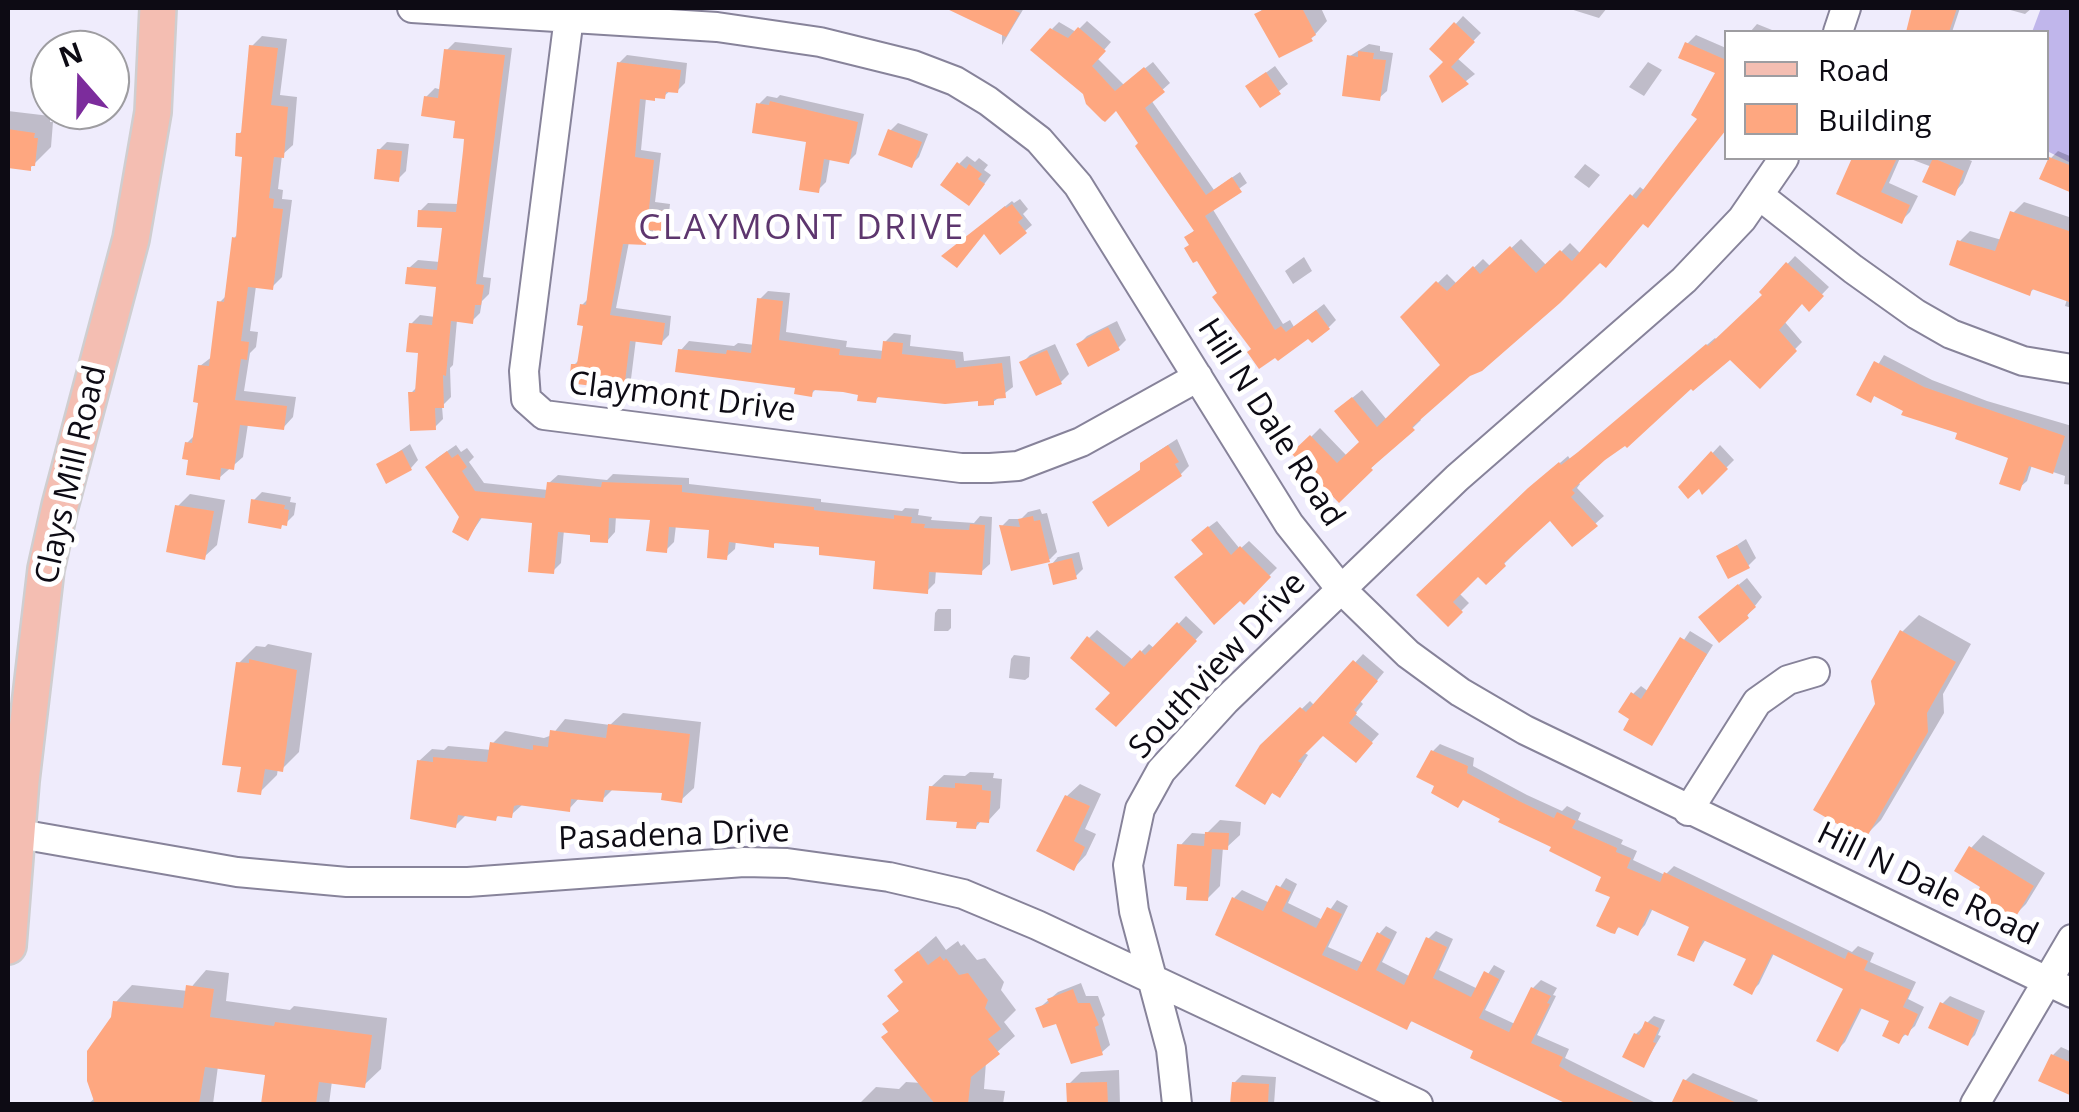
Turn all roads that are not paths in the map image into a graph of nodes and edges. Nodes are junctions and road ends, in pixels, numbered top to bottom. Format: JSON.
{"nodes":[{"id":1,"x":158,"y":8,"type":"edge"},
{"id":2,"x":412,"y":8,"type":"edge"},
{"id":3,"x":568,"y":17,"type":"junction"},
{"id":4,"x":1783,"y":160,"type":"edge"},
{"id":5,"x":1760,"y":196,"type":"junction"},
{"id":6,"x":2072,"y":369,"type":"edge"},
{"id":7,"x":1198,"y":377,"type":"junction"},
{"id":8,"x":1340,"y":588,"type":"junction"},
{"id":9,"x":1815,"y":672,"type":"dead end"},
{"id":10,"x":1688,"y":810,"type":"junction"},
{"id":11,"x":12,"y":833,"type":"edge"},
{"id":12,"x":2072,"y":940,"type":"edge"},
{"id":13,"x":8,"y":946,"type":"edge"},
{"id":14,"x":1155,"y":983,"type":"junction"},
{"id":15,"x":2059,"y":987,"type":"edge"},
{"id":16,"x":1178,"y":1104,"type":"edge"},
{"id":17,"x":1418,"y":1104,"type":"edge"},
{"id":18,"x":1975,"y":1104,"type":"edge"}],
"edges":[{"from":1,"to":11,"type":"main road","name":"Clays Mill Road"},
{"from":2,"to":3,"type":"street","name":"Hill N Dale Road"},
{"from":3,"to":7,"type":"street","name":"Hill N Dale Road"},
{"from":3,"to":7,"type":"street","name":"Claymont Drive"},
{"from":4,"to":5,"type":"street","name":"Southview Drive"},
{"from":5,"to":6,"type":"street"},
{"from":5,"to":8,"type":"street","name":"Southview Drive"},
{"from":7,"to":8,"type":"street","name":"Hill N Dale Road"},
{"from":8,"to":10,"type":"street","name":"Hill N Dale Road"},
{"from":8,"to":14,"type":"street","name":"Southview Drive"},
{"from":9,"to":10,"type":"street"},
{"from":10,"to":15,"type":"street","name":"Hill N Dale Road"},
{"from":11,"to":13,"type":"main road","name":"Clays Mill Road"},
{"from":11,"to":14,"type":"street","name":"Pasadena Drive"},
{"from":12,"to":15,"type":"street"},
{"from":14,"to":16,"type":"street","name":"Southview Drive"},
{"from":14,"to":17,"type":"street","name":"Pasadena Drive"},
{"from":15,"to":18,"type":"street"}]}
